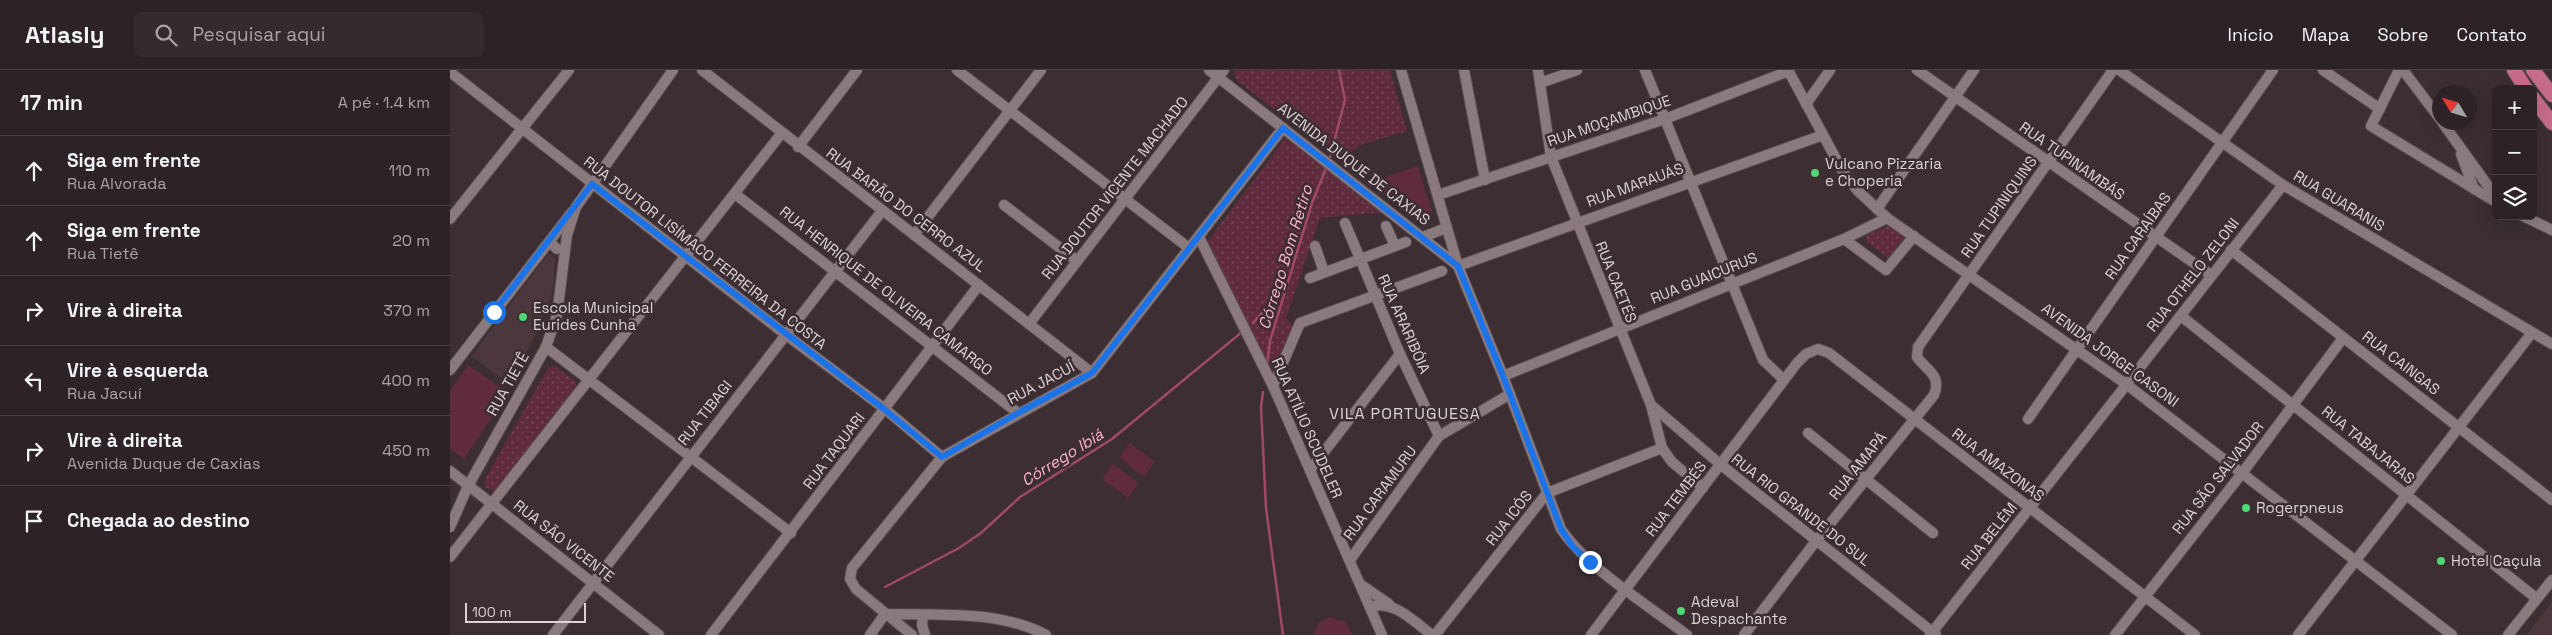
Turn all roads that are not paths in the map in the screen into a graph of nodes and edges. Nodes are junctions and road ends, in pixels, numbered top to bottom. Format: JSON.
{"nodes":[{"id":1,"x":569,"y":70,"type":"edge"},
{"id":2,"x":673,"y":70,"type":"edge"},
{"id":3,"x":702,"y":70,"type":"edge"},
{"id":4,"x":858,"y":70,"type":"edge"},
{"id":5,"x":957,"y":70,"type":"edge"},
{"id":6,"x":1041,"y":70,"type":"edge"},
{"id":7,"x":1209,"y":70,"type":"edge"},
{"id":8,"x":1401,"y":70,"type":"edge"},
{"id":9,"x":1464,"y":70,"type":"edge"},
{"id":10,"x":1538,"y":70,"type":"edge"},
{"id":11,"x":1577,"y":70,"type":"edge"},
{"id":12,"x":1645,"y":70,"type":"edge"},
{"id":13,"x":1830,"y":70,"type":"edge"},
{"id":14,"x":1917,"y":70,"type":"edge"},
{"id":15,"x":1974,"y":70,"type":"edge"},
{"id":16,"x":2113,"y":70,"type":"edge"},
{"id":17,"x":2119,"y":70,"type":"edge"},
{"id":18,"x":2273,"y":70,"type":"edge"},
{"id":19,"x":2323,"y":70,"type":"edge"},
{"id":20,"x":2399,"y":70,"type":"edge"},
{"id":21,"x":2403,"y":70,"type":"edge"},
{"id":22,"x":2514,"y":70,"type":"edge"},
{"id":23,"x":2533,"y":70,"type":"edge"},
{"id":24,"x":1789,"y":71,"type":"edge"},
{"id":25,"x":450,"y":72,"type":"edge"},
{"id":26,"x":1221,"y":74,"type":"edge"},
{"id":27,"x":1540,"y":83,"type":"junction"},
{"id":28,"x":2523,"y":85,"type":"edge"},
{"id":29,"x":2552,"y":95,"type":"edge"},
{"id":30,"x":1955,"y":97,"type":"junction"},
{"id":31,"x":2537,"y":103,"type":"edge"},
{"id":32,"x":1806,"y":104,"type":"junction"},
{"id":33,"x":2432,"y":108,"type":"edge"},
{"id":34,"x":2380,"y":109,"type":"junction"},
{"id":35,"x":1010,"y":111,"type":"junction"},
{"id":36,"x":1665,"y":119,"type":"junction"},
{"id":37,"x":2552,"y":123,"type":"edge"},
{"id":38,"x":1283,"y":128,"type":"junction"},
{"id":39,"x":522,"y":130,"type":"junction"},
{"id":40,"x":2448,"y":130,"type":"edge"},
{"id":41,"x":781,"y":134,"type":"junction"},
{"id":42,"x":1823,"y":135,"type":"junction"},
{"id":43,"x":2222,"y":142,"type":"junction"},
{"id":44,"x":2456,"y":142,"type":"junction"},
{"id":45,"x":798,"y":147,"type":"junction"},
{"id":46,"x":1551,"y":157,"type":"junction"},
{"id":47,"x":2048,"y":163,"type":"junction"},
{"id":48,"x":1485,"y":180,"type":"junction"},
{"id":49,"x":1690,"y":180,"type":"junction"},
{"id":50,"x":592,"y":184,"type":"junction"},
{"id":51,"x":2283,"y":185,"type":"junction"},
{"id":52,"x":2474,"y":189,"type":"junction"},
{"id":53,"x":2492,"y":192,"type":"edge"},
{"id":54,"x":735,"y":194,"type":"junction"},
{"id":55,"x":1438,"y":195,"type":"junction"},
{"id":56,"x":1125,"y":200,"type":"junction"},
{"id":57,"x":2492,"y":200,"type":"edge"},
{"id":58,"x":1004,"y":205,"type":"dead end"},
{"id":59,"x":1877,"y":209,"type":"junction"},
{"id":60,"x":882,"y":211,"type":"junction"},
{"id":61,"x":1888,"y":218,"type":"junction"},
{"id":62,"x":450,"y":219,"type":"edge"},
{"id":63,"x":2531,"y":220,"type":"edge"},
{"id":64,"x":1345,"y":223,"type":"dead end"},
{"id":65,"x":1576,"y":223,"type":"junction"},
{"id":66,"x":1386,"y":226,"type":"dead end"},
{"id":67,"x":1446,"y":228,"type":"junction"},
{"id":68,"x":2552,"y":230,"type":"edge"},
{"id":69,"x":563,"y":231,"type":"junction"},
{"id":70,"x":1859,"y":232,"type":"junction"},
{"id":71,"x":914,"y":234,"type":"junction"},
{"id":72,"x":1198,"y":236,"type":"junction"},
{"id":73,"x":1914,"y":236,"type":"junction"},
{"id":74,"x":1423,"y":237,"type":"junction"},
{"id":75,"x":2156,"y":237,"type":"junction"},
{"id":76,"x":1844,"y":239,"type":"junction"},
{"id":77,"x":1406,"y":242,"type":"dead end"},
{"id":78,"x":1315,"y":246,"type":"dead end"},
{"id":79,"x":1395,"y":246,"type":"junction"},
{"id":80,"x":557,"y":247,"type":"junction"},
{"id":81,"x":1189,"y":248,"type":"junction"},
{"id":82,"x":2231,"y":250,"type":"junction"},
{"id":83,"x":1862,"y":252,"type":"junction"},
{"id":84,"x":686,"y":256,"type":"junction"},
{"id":85,"x":1359,"y":259,"type":"junction"},
{"id":86,"x":1077,"y":261,"type":"junction"},
{"id":87,"x":1458,"y":266,"type":"junction"},
{"id":88,"x":835,"y":270,"type":"junction"},
{"id":89,"x":1442,"y":271,"type":"dead end"},
{"id":90,"x":1324,"y":272,"type":"junction"},
{"id":91,"x":1969,"y":274,"type":"junction"},
{"id":92,"x":2211,"y":275,"type":"junction"},
{"id":93,"x":1310,"y":278,"type":"dead end"},
{"id":94,"x":1730,"y":284,"type":"junction"},
{"id":95,"x":979,"y":285,"type":"junction"},
{"id":96,"x":1374,"y":295,"type":"junction"},
{"id":97,"x":2181,"y":316,"type":"junction"},
{"id":98,"x":1029,"y":324,"type":"junction"},
{"id":99,"x":1618,"y":328,"type":"junction"},
{"id":100,"x":785,"y":334,"type":"junction"},
{"id":101,"x":2531,"y":334,"type":"junction"},
{"id":102,"x":1926,"y":336,"type":"joint"},
{"id":103,"x":2343,"y":338,"type":"junction"},
{"id":104,"x":2552,"y":344,"type":"edge"},
{"id":105,"x":933,"y":345,"type":"junction"},
{"id":106,"x":546,"y":348,"type":"junction"},
{"id":107,"x":2078,"y":349,"type":"junction"},
{"id":108,"x":1400,"y":354,"type":"junction"},
{"id":109,"x":450,"y":370,"type":"edge"},
{"id":110,"x":1092,"y":373,"type":"junction"},
{"id":111,"x":1503,"y":376,"type":"junction"},
{"id":112,"x":589,"y":378,"type":"junction"},
{"id":113,"x":1784,"y":380,"type":"junction"},
{"id":114,"x":2126,"y":384,"type":"junction"},
{"id":115,"x":1273,"y":386,"type":"junction"},
{"id":116,"x":1510,"y":394,"type":"junction"},
{"id":117,"x":2294,"y":404,"type":"junction"},
{"id":118,"x":1651,"y":405,"type":"junction"},
{"id":119,"x":884,"y":409,"type":"junction"},
{"id":120,"x":1018,"y":413,"type":"junction"},
{"id":121,"x":2028,"y":419,"type":"dead end"},
{"id":122,"x":1915,"y":420,"type":"junction"},
{"id":123,"x":2459,"y":427,"type":"junction"},
{"id":124,"x":1808,"y":433,"type":"dead end"},
{"id":125,"x":1439,"y":436,"type":"junction"},
{"id":126,"x":1662,"y":448,"type":"junction"},
{"id":127,"x":691,"y":456,"type":"junction"},
{"id":128,"x":942,"y":457,"type":"junction"},
{"id":129,"x":1721,"y":465,"type":"junction"},
{"id":130,"x":1310,"y":470,"type":"junction"},
{"id":131,"x":450,"y":471,"type":"edge"},
{"id":132,"x":2243,"y":472,"type":"junction"},
{"id":133,"x":1866,"y":480,"type":"junction"},
{"id":134,"x":468,"y":486,"type":"junction"},
{"id":135,"x":1703,"y":488,"type":"junction"},
{"id":136,"x":1547,"y":493,"type":"junction"},
{"id":137,"x":2406,"y":495,"type":"junction"},
{"id":138,"x":2552,"y":500,"type":"edge"},
{"id":139,"x":492,"y":504,"type":"junction"},
{"id":140,"x":2030,"y":508,"type":"junction"},
{"id":141,"x":450,"y":527,"type":"edge"},
{"id":142,"x":791,"y":533,"type":"junction"},
{"id":143,"x":1933,"y":533,"type":"dead end"},
{"id":144,"x":1816,"y":541,"type":"junction"},
{"id":145,"x":450,"y":556,"type":"edge"},
{"id":146,"x":2356,"y":559,"type":"junction"},
{"id":147,"x":1350,"y":560,"type":"junction"},
{"id":148,"x":2552,"y":580,"type":"edge"},
{"id":149,"x":594,"y":583,"type":"junction"},
{"id":150,"x":1360,"y":584,"type":"junction"},
{"id":151,"x":1627,"y":589,"type":"junction"},
{"id":152,"x":2145,"y":597,"type":"junction"},
{"id":153,"x":2536,"y":598,"type":"junction"},
{"id":154,"x":1370,"y":606,"type":"junction"},
{"id":155,"x":1392,"y":606,"type":"junction"},
{"id":156,"x":885,"y":614,"type":"junction"},
{"id":157,"x":923,"y":615,"type":"junction"},
{"id":158,"x":1933,"y":634,"type":"edge"},
{"id":159,"x":553,"y":635,"type":"edge"},
{"id":160,"x":660,"y":635,"type":"edge"},
{"id":161,"x":711,"y":635,"type":"edge"},
{"id":162,"x":870,"y":635,"type":"edge"},
{"id":163,"x":912,"y":635,"type":"edge"},
{"id":164,"x":925,"y":635,"type":"edge"},
{"id":165,"x":1046,"y":635,"type":"edge"},
{"id":166,"x":1382,"y":635,"type":"edge"},
{"id":167,"x":1434,"y":635,"type":"edge"},
{"id":168,"x":1591,"y":635,"type":"edge"},
{"id":169,"x":1687,"y":635,"type":"edge"},
{"id":170,"x":1744,"y":635,"type":"edge"},
{"id":171,"x":2115,"y":635,"type":"edge"},
{"id":172,"x":2195,"y":635,"type":"edge"},
{"id":173,"x":2298,"y":635,"type":"edge"},
{"id":174,"x":2452,"y":635,"type":"edge"},
{"id":175,"x":2508,"y":635,"type":"edge"}],
"edges":[{"from":1,"to":39,"type":"street"},
{"from":2,"to":50,"type":"street","name":"RUA TIETÊ"},
{"from":3,"to":41,"type":"street","name":"RUA BARÃO DO CERRO AZUL"},
{"from":4,"to":45,"type":"street"},
{"from":5,"to":35,"type":"street"},
{"from":6,"to":35,"type":"street"},
{"from":7,"to":26,"type":"street","name":"AVENIDA DUQUE DE CAXIAS"},
{"from":8,"to":55,"type":"street"},
{"from":9,"to":48,"type":"street"},
{"from":10,"to":27,"type":"street","name":"RUA CAETÉS"},
{"from":11,"to":27,"type":"street"},
{"from":12,"to":36,"type":"street"},
{"from":13,"to":32,"type":"street"},
{"from":14,"to":30,"type":"street","name":"RUA TUPINAMBÁS"},
{"from":15,"to":30,"type":"street"},
{"from":16,"to":47,"type":"street","name":"RUA TUPINIQUINS"},
{"from":17,"to":43,"type":"street","name":"RUA GUARANIS"},
{"from":18,"to":43,"type":"street","name":"RUA CARAÍBAS"},
{"from":19,"to":34,"type":"street"},
{"from":20,"to":34,"type":"street"},
{"from":21,"to":33,"type":"street"},
{"from":22,"to":28,"type":"highway"},
{"from":23,"to":29,"type":"highway"},
{"from":24,"to":32,"type":"street","name":"AVENIDA JORGE CASONI"},
{"from":24,"to":36,"type":"street","name":"RUA MOÇAMBIQUE"},
{"from":25,"to":39,"type":"street","name":"RUA DOUTOR LISÍMACO FERREIRA DA COSTA"},
{"from":26,"to":38,"type":"street","name":"AVENIDA DUQUE DE CAXIAS"},
{"from":26,"to":56,"type":"street","name":"RUA DOUTOR VICENTE MACHADO"},
{"from":27,"to":46,"type":"street","name":"RUA CAETÉS"},
{"from":30,"to":47,"type":"street","name":"RUA TUPINAMBÁS"},
{"from":30,"to":59,"type":"street"},
{"from":31,"to":37,"type":"highway"},
{"from":32,"to":42,"type":"street","name":"AVENIDA JORGE CASONI"},
{"from":34,"to":52,"type":"street"},
{"from":35,"to":56,"type":"street"},
{"from":35,"to":71,"type":"street"},
{"from":36,"to":46,"type":"street","name":"RUA MOÇAMBIQUE"},
{"from":36,"to":49,"type":"street"},
{"from":38,"to":72,"type":"street","name":"RUA JACUÍ"},
{"from":38,"to":74,"type":"street","name":"AVENIDA DUQUE DE CAXIAS"},
{"from":39,"to":50,"type":"street","name":"RUA DOUTOR LISÍMACO FERREIRA DA COSTA"},
{"from":39,"to":62,"type":"street"},
{"from":40,"to":44,"type":"street"},
{"from":41,"to":45,"type":"street","name":"RUA BARÃO DO CERRO AZUL"},
{"from":41,"to":54,"type":"street"},
{"from":42,"to":49,"type":"street","name":"RUA MARAUÁS"},
{"from":42,"to":59,"type":"street","name":"AVENIDA JORGE CASONI"},
{"from":43,"to":51,"type":"street","name":"RUA GUARANIS"},
{"from":43,"to":75,"type":"street","name":"RUA CARAÍBAS"},
{"from":44,"to":52,"type":"street"},
{"from":44,"to":53,"type":"street"},
{"from":45,"to":60,"type":"street","name":"RUA BARÃO DO CERRO AZUL"},
{"from":46,"to":48,"type":"street","name":"RUA MOÇAMBIQUE"},
{"from":46,"to":65,"type":"street","name":"RUA CAETÉS"},
{"from":47,"to":75,"type":"street","name":"RUA TUPINAMBÁS"},
{"from":47,"to":91,"type":"street","name":"RUA TUPINIQUINS"},
{"from":48,"to":55,"type":"street","name":"RUA MOÇAMBIQUE"},
{"from":49,"to":65,"type":"street","name":"RUA MARAUÁS"},
{"from":49,"to":94,"type":"street"},
{"from":50,"to":69,"type":"street","name":"RUA TIETÊ"},
{"from":50,"to":84,"type":"street","name":"RUA DOUTOR LISÍMACO FERREIRA DA COSTA"},
{"from":51,"to":82,"type":"street","name":"RUA OTHELO ZELONI"},
{"from":51,"to":101,"type":"street","name":"RUA GUARANIS"},
{"from":52,"to":57,"type":"street"},
{"from":54,"to":84,"type":"street"},
{"from":54,"to":88,"type":"street","name":"RUA HENRIQUE DE OLIVEIRA CAMARGO"},
{"from":55,"to":67,"type":"street"},
{"from":56,"to":81,"type":"street"},
{"from":56,"to":86,"type":"street","name":"RUA DOUTOR VICENTE MACHADO"},
{"from":58,"to":86,"type":"street"},
{"from":59,"to":61,"type":"street","name":"AVENIDA JORGE CASONI"},
{"from":60,"to":71,"type":"street","name":"RUA BARÃO DO CERRO AZUL"},
{"from":60,"to":88,"type":"street","name":"RUA TIBAGI"},
{"from":61,"to":70,"type":"street","name":"RUA GUAICURUS"},
{"from":61,"to":73,"type":"street","name":"AVENIDA JORGE CASONI"},
{"from":63,"to":68,"type":"street"},
{"from":64,"to":85,"type":"street","name":"RUA ARARIBÓIA"},
{"from":65,"to":87,"type":"street","name":"RUA MARAUÁS"},
{"from":65,"to":99,"type":"street","name":"RUA CAETÉS"},
{"from":66,"to":79,"type":"street"},
{"from":67,"to":74,"type":"street"},
{"from":67,"to":87,"type":"street"},
{"from":69,"to":80,"type":"street","name":"RUA TIETÊ"},
{"from":69,"to":80,"type":"street"},
{"from":70,"to":76,"type":"street","name":"RUA GUAICURUS"},
{"from":70,"to":83,"type":"street"},
{"from":71,"to":95,"type":"street","name":"RUA BARÃO DO CERRO AZUL"},
{"from":72,"to":81,"type":"street","name":"RUA JACUÍ"},
{"from":72,"to":115,"type":"street","name":"RUA ATÍLIO SCUDELER"},
{"from":73,"to":83,"type":"street"},
{"from":73,"to":91,"type":"street","name":"AVENIDA JORGE CASONI"},
{"from":74,"to":87,"type":"street","name":"AVENIDA DUQUE DE CAXIAS"},
{"from":75,"to":92,"type":"street","name":"RUA TUPINAMBÁS"},
{"from":75,"to":107,"type":"street","name":"RUA CARAÍBAS"},
{"from":76,"to":83,"type":"street"},
{"from":76,"to":94,"type":"street","name":"RUA GUAICURUS"},
{"from":77,"to":79,"type":"street"},
{"from":78,"to":90,"type":"street"},
{"from":79,"to":85,"type":"street"},
{"from":80,"to":106,"type":"street","name":"RUA TIETÊ"},
{"from":80,"to":109,"type":"street"},
{"from":81,"to":110,"type":"street","name":"RUA JACUÍ"},
{"from":82,"to":92,"type":"street","name":"RUA OTHELO ZELONI"},
{"from":82,"to":103,"type":"street","name":"RUA CAINGAS"},
{"from":84,"to":100,"type":"street","name":"RUA DOUTOR LISÍMACO FERREIRA DA COSTA"},
{"from":84,"to":112,"type":"street"},
{"from":85,"to":90,"type":"street"},
{"from":85,"to":96,"type":"street","name":"RUA ARARIBÓIA"},
{"from":86,"to":98,"type":"street","name":"RUA DOUTOR VICENTE MACHADO"},
{"from":87,"to":111,"type":"street","name":"AVENIDA DUQUE DE CAXIAS"},
{"from":88,"to":100,"type":"street","name":"RUA TIBAGI"},
{"from":88,"to":105,"type":"street","name":"RUA HENRIQUE DE OLIVEIRA CAMARGO"},
{"from":89,"to":96,"type":"street"},
{"from":90,"to":93,"type":"street"},
{"from":91,"to":102,"type":"street","name":"RUA TUPINIQUINS"},
{"from":91,"to":107,"type":"street","name":"AVENIDA JORGE CASONI"},
{"from":92,"to":97,"type":"street","name":"RUA OTHELO ZELONI"},
{"from":94,"to":99,"type":"street","name":"RUA GUAICURUS"},
{"from":94,"to":113,"type":"street"},
{"from":95,"to":98,"type":"street","name":"RUA BARÃO DO CERRO AZUL"},
{"from":95,"to":105,"type":"street","name":"RUA TAQUARI"},
{"from":96,"to":108,"type":"street","name":"RUA ARARIBÓIA"},
{"from":96,"to":115,"type":"street"},
{"from":97,"to":114,"type":"street","name":"RUA OTHELO ZELONI"},
{"from":97,"to":117,"type":"street","name":"RUA TABAJARAS"},
{"from":98,"to":110,"type":"street","name":"RUA BARÃO DO CERRO AZUL"},
{"from":99,"to":111,"type":"street","name":"RUA GUAICURUS"},
{"from":99,"to":118,"type":"street","name":"RUA CAETÉS"},
{"from":100,"to":119,"type":"street","name":"RUA DOUTOR LISÍMACO FERREIRA DA COSTA"},
{"from":100,"to":127,"type":"street","name":"RUA TIBAGI"},
{"from":101,"to":104,"type":"street","name":"RUA GUARANIS"},
{"from":101,"to":123,"type":"street"},
{"from":102,"to":122,"type":"street","name":"RUA AMAPÁ"},
{"from":103,"to":117,"type":"street","name":"RUA SÃO SALVADOR"},
{"from":103,"to":123,"type":"street","name":"RUA CAINGAS"},
{"from":105,"to":119,"type":"street","name":"RUA TAQUARI"},
{"from":105,"to":120,"type":"street","name":"RUA HENRIQUE DE OLIVEIRA CAMARGO"},
{"from":106,"to":112,"type":"street"},
{"from":106,"to":134,"type":"street","name":"RUA TIETÊ"},
{"from":107,"to":114,"type":"street","name":"AVENIDA JORGE CASONI"},
{"from":107,"to":121,"type":"street","name":"RUA CARAÍBAS"},
{"from":108,"to":125,"type":"street","name":"RUA ARARIBÓIA"},
{"from":108,"to":130,"type":"street"},
{"from":110,"to":120,"type":"street","name":"RUA JACUÍ"},
{"from":111,"to":116,"type":"street","name":"AVENIDA DUQUE DE CAXIAS"},
{"from":112,"to":127,"type":"street"},
{"from":112,"to":139,"type":"street"},
{"from":113,"to":122,"type":"street","name":"RUA AMAZONAS"},
{"from":113,"to":129,"type":"street","name":"RUA TEMBÉS"},
{"from":114,"to":132,"type":"street","name":"AVENIDA JORGE CASONI"},
{"from":114,"to":140,"type":"street","name":"RUA BELÉM"},
{"from":115,"to":130,"type":"street","name":"RUA ATÍLIO SCUDELER"},
{"from":116,"to":125,"type":"street","name":"RUA CARAMURU"},
{"from":116,"to":136,"type":"street","name":"AVENIDA DUQUE DE CAXIAS"},
{"from":117,"to":132,"type":"street","name":"RUA SÃO SALVADOR"},
{"from":117,"to":137,"type":"street","name":"RUA TABAJARAS"},
{"from":118,"to":126,"type":"street","name":"RUA CAETÉS"},
{"from":118,"to":129,"type":"street","name":"RUA RIO GRANDE DO SUL"},
{"from":119,"to":128,"type":"street","name":"RUA DOUTOR LISÍMACO FERREIRA DA COSTA"},
{"from":119,"to":142,"type":"street","name":"RUA TAQUARI"},
{"from":120,"to":128,"type":"street","name":"RUA JACUÍ"},
{"from":122,"to":133,"type":"street","name":"RUA AMAPÁ"},
{"from":122,"to":140,"type":"street","name":"RUA AMAZONAS"},
{"from":123,"to":137,"type":"street"},
{"from":123,"to":138,"type":"street","name":"RUA CAINGAS"},
{"from":124,"to":133,"type":"street"},
{"from":125,"to":147,"type":"street","name":"RUA CARAMURU"},
{"from":126,"to":135,"type":"street","name":"RUA CAETÉS"},
{"from":126,"to":136,"type":"street","name":"RUA ICÓS"},
{"from":127,"to":142,"type":"street"},
{"from":127,"to":149,"type":"street","name":"RUA TIBAGI"},
{"from":128,"to":156,"type":"street","name":"RUA JACUÍ"},
{"from":129,"to":135,"type":"street","name":"RUA TEMBÉS"},
{"from":129,"to":144,"type":"street","name":"RUA RIO GRANDE DO SUL"},
{"from":130,"to":147,"type":"street","name":"RUA ATÍLIO SCUDELER"},
{"from":131,"to":134,"type":"street","name":"RUA SÃO VICENTE"},
{"from":132,"to":146,"type":"street","name":"AVENIDA JORGE CASONI"},
{"from":132,"to":152,"type":"street","name":"RUA SÃO SALVADOR"},
{"from":133,"to":143,"type":"street"},
{"from":133,"to":144,"type":"street","name":"RUA AMAPÁ"},
{"from":134,"to":139,"type":"street","name":"RUA SÃO VICENTE"},
{"from":134,"to":141,"type":"street","name":"RUA TIETÊ"},
{"from":135,"to":151,"type":"street","name":"RUA TEMBÉS"},
{"from":136,"to":151,"type":"street","name":"AVENIDA DUQUE DE CAXIAS"},
{"from":136,"to":167,"type":"street","name":"RUA ICÓS"},
{"from":137,"to":146,"type":"street"},
{"from":137,"to":153,"type":"street","name":"RUA TABAJARAS"},
{"from":139,"to":145,"type":"street"},
{"from":139,"to":149,"type":"street","name":"RUA SÃO VICENTE"},
{"from":140,"to":152,"type":"street","name":"RUA AMAZONAS"},
{"from":140,"to":158,"type":"street","name":"RUA BELÉM"},
{"from":142,"to":161,"type":"street","name":"RUA TAQUARI"},
{"from":144,"to":158,"type":"street","name":"RUA RIO GRANDE DO SUL"},
{"from":144,"to":170,"type":"street","name":"RUA AMAPÁ"},
{"from":146,"to":173,"type":"street"},
{"from":146,"to":174,"type":"street","name":"AVENIDA JORGE CASONI"},
{"from":147,"to":150,"type":"street","name":"RUA ATÍLIO SCUDELER"},
{"from":148,"to":153,"type":"street"},
{"from":149,"to":159,"type":"street","name":"RUA TIBAGI"},
{"from":149,"to":160,"type":"street","name":"RUA SÃO VICENTE"},
{"from":150,"to":154,"type":"street","name":"RUA ATÍLIO SCUDELER"},
{"from":150,"to":155,"type":"street"},
{"from":151,"to":168,"type":"street","name":"RUA TEMBÉS"},
{"from":151,"to":169,"type":"street","name":"AVENIDA DUQUE DE CAXIAS"},
{"from":152,"to":171,"type":"street","name":"RUA SÃO SALVADOR"},
{"from":152,"to":172,"type":"street","name":"RUA AMAZONAS"},
{"from":153,"to":175,"type":"street"},
{"from":154,"to":155,"type":"street"},
{"from":154,"to":166,"type":"street","name":"RUA ATÍLIO SCUDELER"},
{"from":155,"to":167,"type":"street"},
{"from":156,"to":157,"type":"street"},
{"from":156,"to":162,"type":"street"},
{"from":156,"to":163,"type":"street"},
{"from":157,"to":164,"type":"street"},
{"from":157,"to":165,"type":"street"}]}
